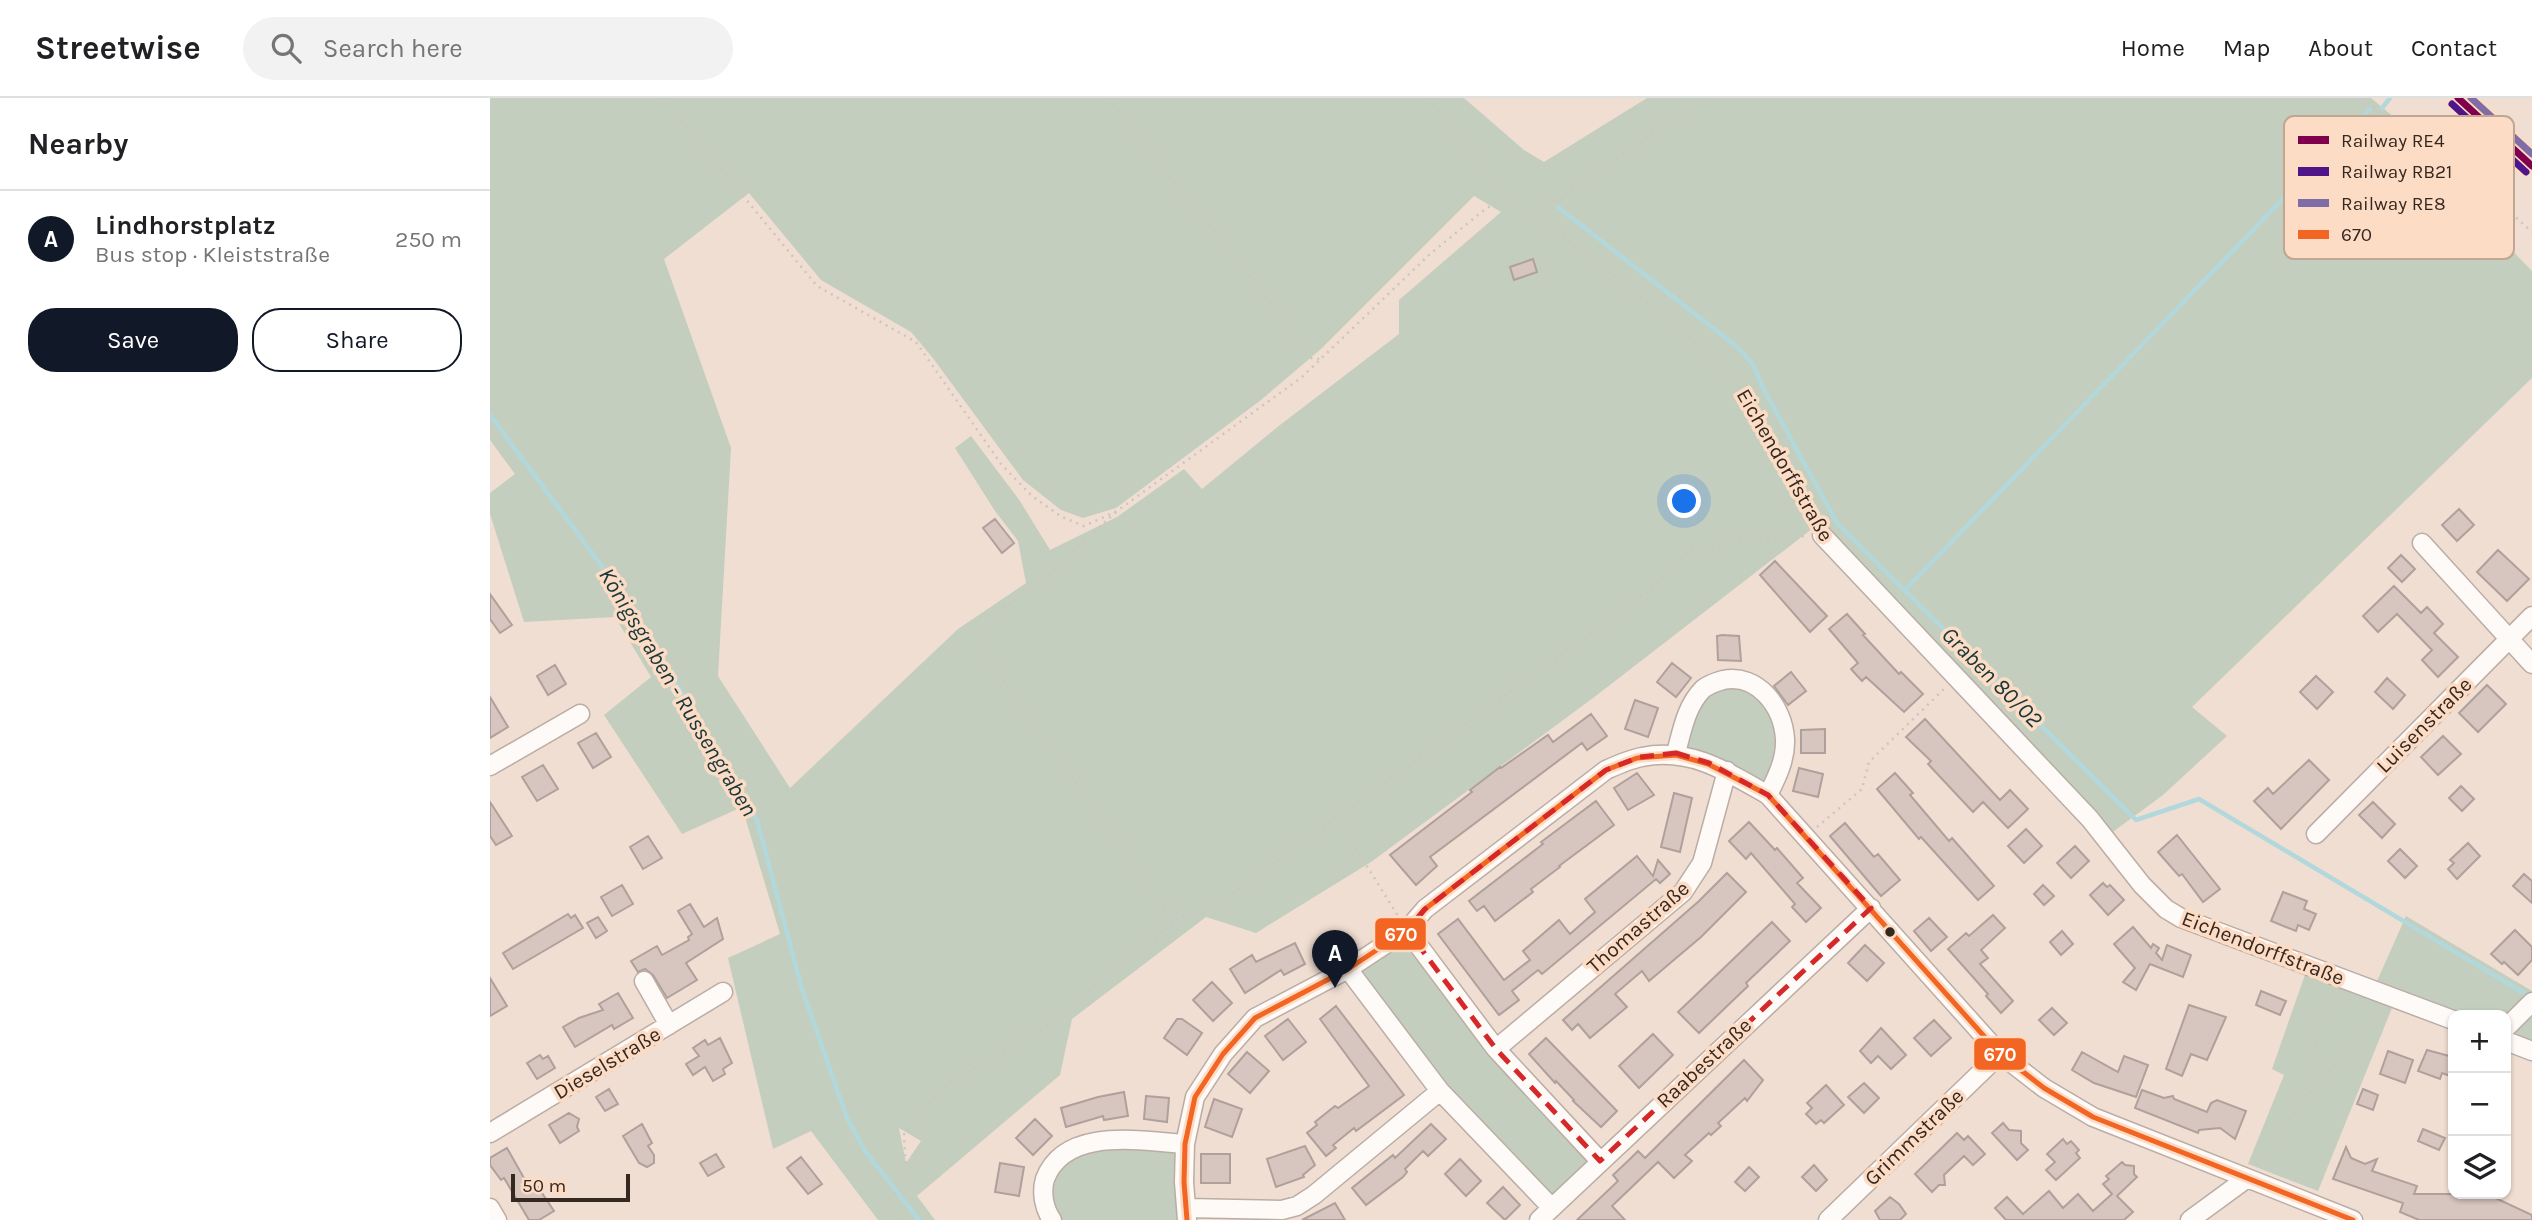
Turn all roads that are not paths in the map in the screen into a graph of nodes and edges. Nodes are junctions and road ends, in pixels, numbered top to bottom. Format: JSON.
{"nodes":[{"id":1,"x":1822,"y":535,"type":"road end"},
{"id":2,"x":2422,"y":543,"type":"dead end"},
{"id":3,"x":2532,"y":616,"type":"edge"},
{"id":4,"x":2510,"y":639,"type":"junction"},
{"id":5,"x":2532,"y":664,"type":"edge"},
{"id":6,"x":580,"y":714,"type":"dead end"},
{"id":7,"x":1676,"y":754,"type":"junction"},
{"id":8,"x":490,"y":766,"type":"edge"},
{"id":9,"x":1727,"y":771,"type":"junction"},
{"id":10,"x":1768,"y":795,"type":"junction"},
{"id":11,"x":2316,"y":834,"type":"dead end"},
{"id":12,"x":1871,"y":908,"type":"junction"},
{"id":13,"x":1407,"y":930,"type":"junction"},
{"id":14,"x":1348,"y":969,"type":"junction"},
{"id":15,"x":644,"y":981,"type":"dead end"},
{"id":16,"x":723,"y":992,"type":"dead end"},
{"id":17,"x":2532,"y":1002,"type":"edge"},
{"id":18,"x":2448,"y":1018,"type":"edge"},
{"id":19,"x":2511,"y":1023,"type":"edge"},
{"id":20,"x":669,"y":1025,"type":"junction"},
{"id":21,"x":2511,"y":1043,"type":"edge"},
{"id":22,"x":1496,"y":1049,"type":"junction"},
{"id":23,"x":2532,"y":1051,"type":"edge"},
{"id":24,"x":2000,"y":1054,"type":"junction"},
{"id":25,"x":1440,"y":1091,"type":"junction"},
{"id":26,"x":490,"y":1133,"type":"edge"},
{"id":27,"x":1185,"y":1144,"type":"junction"},
{"id":28,"x":1600,"y":1161,"type":"junction"},
{"id":29,"x":2246,"y":1179,"type":"junction"},
{"id":30,"x":490,"y":1208,"type":"edge"},
{"id":31,"x":1300,"y":1213,"type":"edge"},
{"id":32,"x":1186,"y":1214,"type":"edge"},
{"id":33,"x":1546,"y":1214,"type":"edge"},
{"id":34,"x":498,"y":1220,"type":"edge"},
{"id":35,"x":1052,"y":1220,"type":"edge"},
{"id":36,"x":1828,"y":1220,"type":"edge"},
{"id":37,"x":2190,"y":1220,"type":"edge"},
{"id":38,"x":2353,"y":1220,"type":"edge"}],
"edges":[{"from":1,"to":18,"type":"street","name":"Eichendorffstraße"},
{"from":2,"to":4,"type":"street"},
{"from":3,"to":4,"type":"street","name":"Luisenstraße"},
{"from":4,"to":5,"type":"street"},
{"from":4,"to":11,"type":"street","name":"Luisenstraße"},
{"from":6,"to":8,"type":"street"},
{"from":7,"to":9,"type":"street"},
{"from":7,"to":10,"type":"street"},
{"from":7,"to":13,"type":"street"},
{"from":9,"to":10,"type":"street"},
{"from":9,"to":22,"type":"street","name":"Thomastraße"},
{"from":10,"to":12,"type":"street"},
{"from":12,"to":24,"type":"street"},
{"from":12,"to":28,"type":"street","name":"Raabestraße"},
{"from":13,"to":14,"type":"street"},
{"from":13,"to":22,"type":"street"},
{"from":14,"to":25,"type":"street"},
{"from":14,"to":27,"type":"street"},
{"from":15,"to":20,"type":"street"},
{"from":16,"to":20,"type":"street","name":"Dieselstraße"},
{"from":17,"to":19,"type":"street"},
{"from":20,"to":26,"type":"street","name":"Dieselstraße"},
{"from":21,"to":23,"type":"street"},
{"from":22,"to":28,"type":"street"},
{"from":24,"to":29,"type":"street"},
{"from":24,"to":36,"type":"street","name":"Grimmstraße"},
{"from":25,"to":31,"type":"street"},
{"from":25,"to":33,"type":"street"},
{"from":27,"to":32,"type":"street"},
{"from":27,"to":35,"type":"street"},
{"from":28,"to":33,"type":"street","name":"Raabestraße"},
{"from":29,"to":37,"type":"street"},
{"from":29,"to":38,"type":"street"},
{"from":30,"to":34,"type":"street"},
{"from":31,"to":32,"type":"street"}]}
